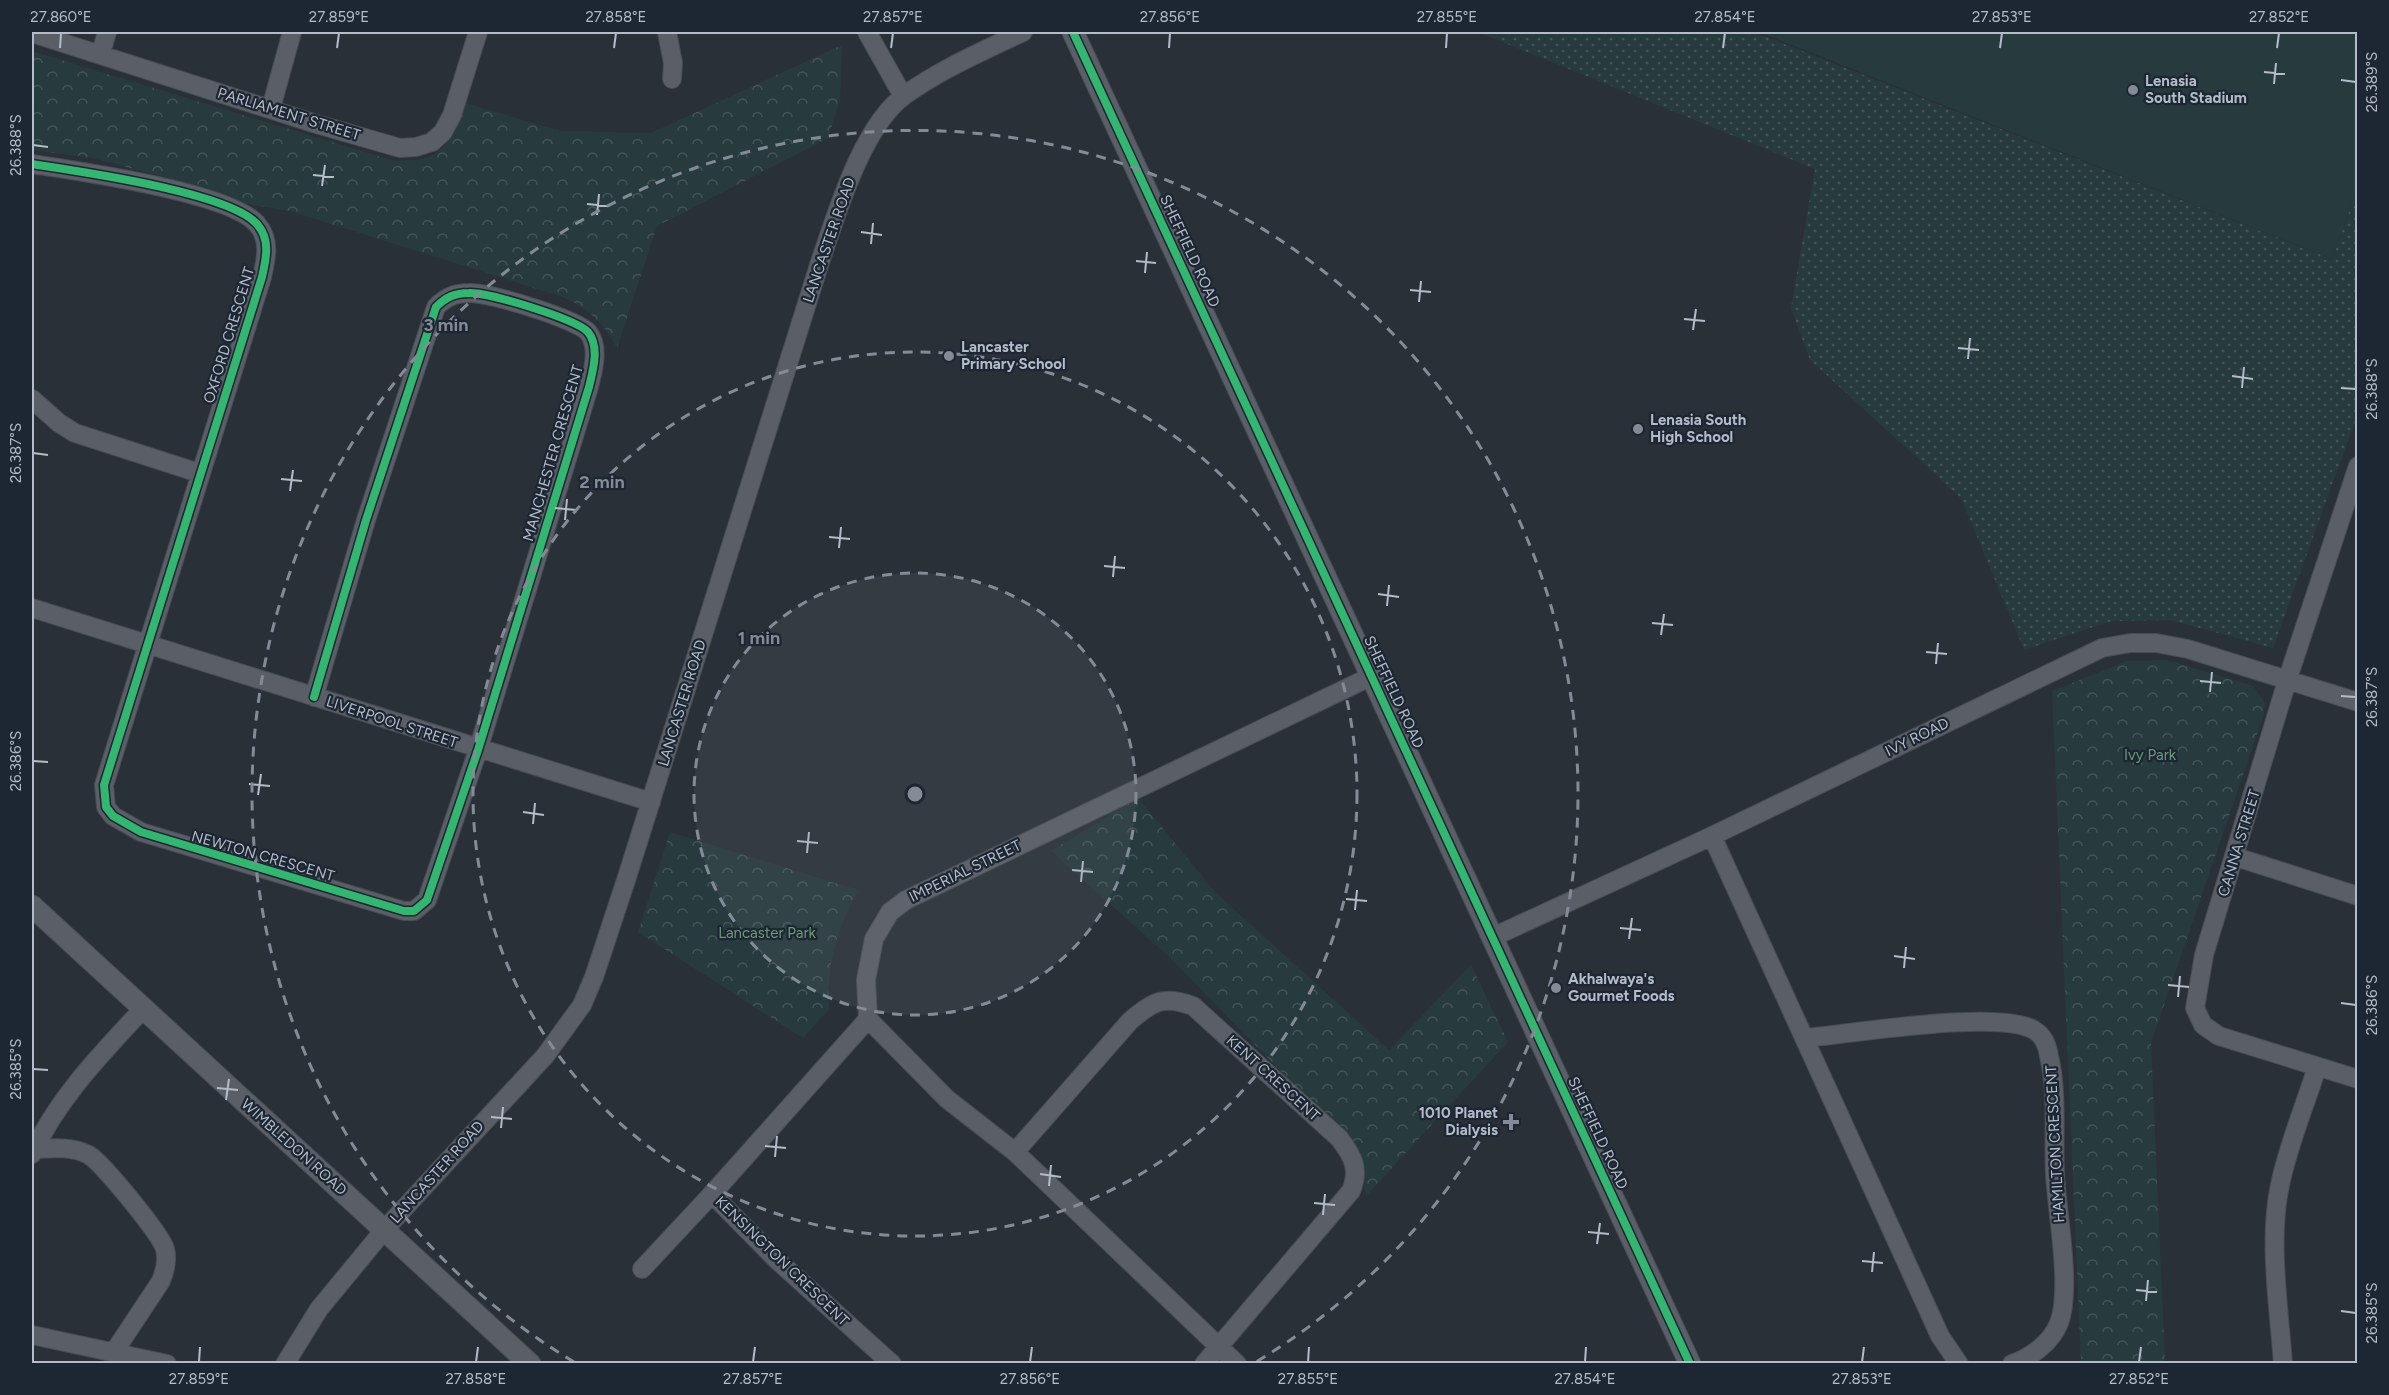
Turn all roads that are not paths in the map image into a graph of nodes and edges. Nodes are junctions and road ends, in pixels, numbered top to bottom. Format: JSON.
{"nodes":[{"id":1,"x":107,"y":32,"type":"edge"},
{"id":2,"x":292,"y":32,"type":"edge"},
{"id":3,"x":478,"y":32,"type":"edge"},
{"id":4,"x":668,"y":32,"type":"edge"},
{"id":5,"x":867,"y":32,"type":"edge"},
{"id":6,"x":1023,"y":32,"type":"edge"},
{"id":7,"x":1072,"y":32,"type":"edge"},
{"id":8,"x":32,"y":33,"type":"edge"},
{"id":9,"x":101,"y":53,"type":"junction"},
{"id":10,"x":672,"y":79,"type":"dead end"},
{"id":11,"x":903,"y":96,"type":"junction"},
{"id":12,"x":270,"y":108,"type":"junction"},
{"id":13,"x":32,"y":164,"type":"edge"},
{"id":14,"x":32,"y":399,"type":"edge"},
{"id":15,"x":2358,"y":466,"type":"edge"},
{"id":16,"x":200,"y":473,"type":"junction"},
{"id":17,"x":2350,"y":507,"type":"edge"},
{"id":18,"x":32,"y":608,"type":"edge"},
{"id":19,"x":150,"y":645,"type":"junction"},
{"id":20,"x":1372,"y":676,"type":"junction"},
{"id":21,"x":2287,"y":681,"type":"junction"},
{"id":22,"x":314,"y":697,"type":"junction"},
{"id":23,"x":2358,"y":702,"type":"edge"},
{"id":24,"x":478,"y":750,"type":"junction"},
{"id":25,"x":651,"y":802,"type":"junction"},
{"id":26,"x":1712,"y":836,"type":"junction"},
{"id":27,"x":2236,"y":857,"type":"junction"},
{"id":28,"x":2358,"y":896,"type":"edge"},
{"id":29,"x":32,"y":906,"type":"edge"},
{"id":30,"x":1493,"y":937,"type":"junction"},
{"id":31,"x":143,"y":1009,"type":"junction"},
{"id":32,"x":868,"y":1019,"type":"junction"},
{"id":33,"x":1805,"y":1038,"type":"junction"},
{"id":34,"x":2317,"y":1067,"type":"junction"},
{"id":35,"x":2358,"y":1080,"type":"edge"},
{"id":36,"x":33,"y":1152,"type":"edge"},
{"id":37,"x":1015,"y":1152,"type":"junction"},
{"id":38,"x":712,"y":1194,"type":"junction"},
{"id":39,"x":385,"y":1229,"type":"junction"},
{"id":40,"x":642,"y":1269,"type":"dead end"},
{"id":41,"x":32,"y":1335,"type":"edge"},
{"id":42,"x":1219,"y":1347,"type":"junction"},
{"id":43,"x":114,"y":1352,"type":"junction"},
{"id":44,"x":167,"y":1364,"type":"edge"},
{"id":45,"x":285,"y":1364,"type":"edge"},
{"id":46,"x":530,"y":1364,"type":"edge"},
{"id":47,"x":892,"y":1364,"type":"edge"},
{"id":48,"x":1204,"y":1364,"type":"edge"},
{"id":49,"x":1237,"y":1364,"type":"edge"},
{"id":50,"x":1690,"y":1364,"type":"edge"},
{"id":51,"x":1959,"y":1364,"type":"edge"},
{"id":52,"x":2012,"y":1364,"type":"edge"},
{"id":53,"x":2283,"y":1364,"type":"edge"}],
"edges":[{"from":1,"to":9,"type":"street"},
{"from":2,"to":12,"type":"street"},
{"from":3,"to":12,"type":"street","name":"PARLIAMENT STREET"},
{"from":4,"to":10,"type":"street"},
{"from":5,"to":11,"type":"street"},
{"from":6,"to":11,"type":"street","name":"LANCASTER ROAD"},
{"from":7,"to":20,"type":"street","name":"SHEFFIELD ROAD"},
{"from":8,"to":9,"type":"street","name":"PARLIAMENT STREET"},
{"from":9,"to":12,"type":"street","name":"PARLIAMENT STREET"},
{"from":11,"to":25,"type":"street","name":"LANCASTER ROAD"},
{"from":13,"to":16,"type":"street","name":"OXFORD CRESCENT"},
{"from":14,"to":16,"type":"street"},
{"from":15,"to":17,"type":"street","name":"CANNA STREET"},
{"from":16,"to":19,"type":"street","name":"OXFORD CRESCENT"},
{"from":17,"to":21,"type":"street","name":"CANNA STREET"},
{"from":18,"to":19,"type":"street","name":"LIVERPOOL STREET"},
{"from":19,"to":22,"type":"street","name":"LIVERPOOL STREET"},
{"from":19,"to":24,"type":"street","name":"NEWTON CRESCENT"},
{"from":20,"to":30,"type":"street","name":"SHEFFIELD ROAD"},
{"from":20,"to":32,"type":"street","name":"IMPERIAL STREET"},
{"from":21,"to":23,"type":"street","name":"IVY ROAD"},
{"from":21,"to":26,"type":"street","name":"IVY ROAD"},
{"from":21,"to":27,"type":"street","name":"CANNA STREET"},
{"from":22,"to":24,"type":"street","name":"LIVERPOOL STREET"},
{"from":22,"to":24,"type":"street","name":"MANCHESTER CRESCENT"},
{"from":24,"to":25,"type":"street","name":"LIVERPOOL STREET"},
{"from":25,"to":39,"type":"street","name":"LANCASTER ROAD"},
{"from":26,"to":30,"type":"street","name":"IVY ROAD"},
{"from":26,"to":33,"type":"street"},
{"from":27,"to":28,"type":"street"},
{"from":27,"to":34,"type":"street","name":"CANNA STREET"},
{"from":29,"to":31,"type":"street","name":"WIMBLEDON ROAD"},
{"from":30,"to":50,"type":"street","name":"SHEFFIELD ROAD"},
{"from":31,"to":36,"type":"street"},
{"from":31,"to":39,"type":"street","name":"WIMBLEDON ROAD"},
{"from":32,"to":37,"type":"street"},
{"from":32,"to":38,"type":"street","name":"KENSINGTON CRESCENT"},
{"from":33,"to":51,"type":"street"},
{"from":33,"to":52,"type":"street","name":"HAMILTON CRESCENT"},
{"from":34,"to":35,"type":"street","name":"CANNA STREET"},
{"from":34,"to":53,"type":"street"},
{"from":36,"to":43,"type":"street"},
{"from":37,"to":42,"type":"street"},
{"from":37,"to":42,"type":"street","name":"KENT CRESCENT"},
{"from":38,"to":40,"type":"street"},
{"from":38,"to":47,"type":"street","name":"KENSINGTON CRESCENT"},
{"from":39,"to":45,"type":"street","name":"LANCASTER ROAD"},
{"from":39,"to":46,"type":"street","name":"WIMBLEDON ROAD"},
{"from":41,"to":43,"type":"street"},
{"from":42,"to":48,"type":"street"},
{"from":42,"to":49,"type":"street"},
{"from":43,"to":44,"type":"street"}]}
